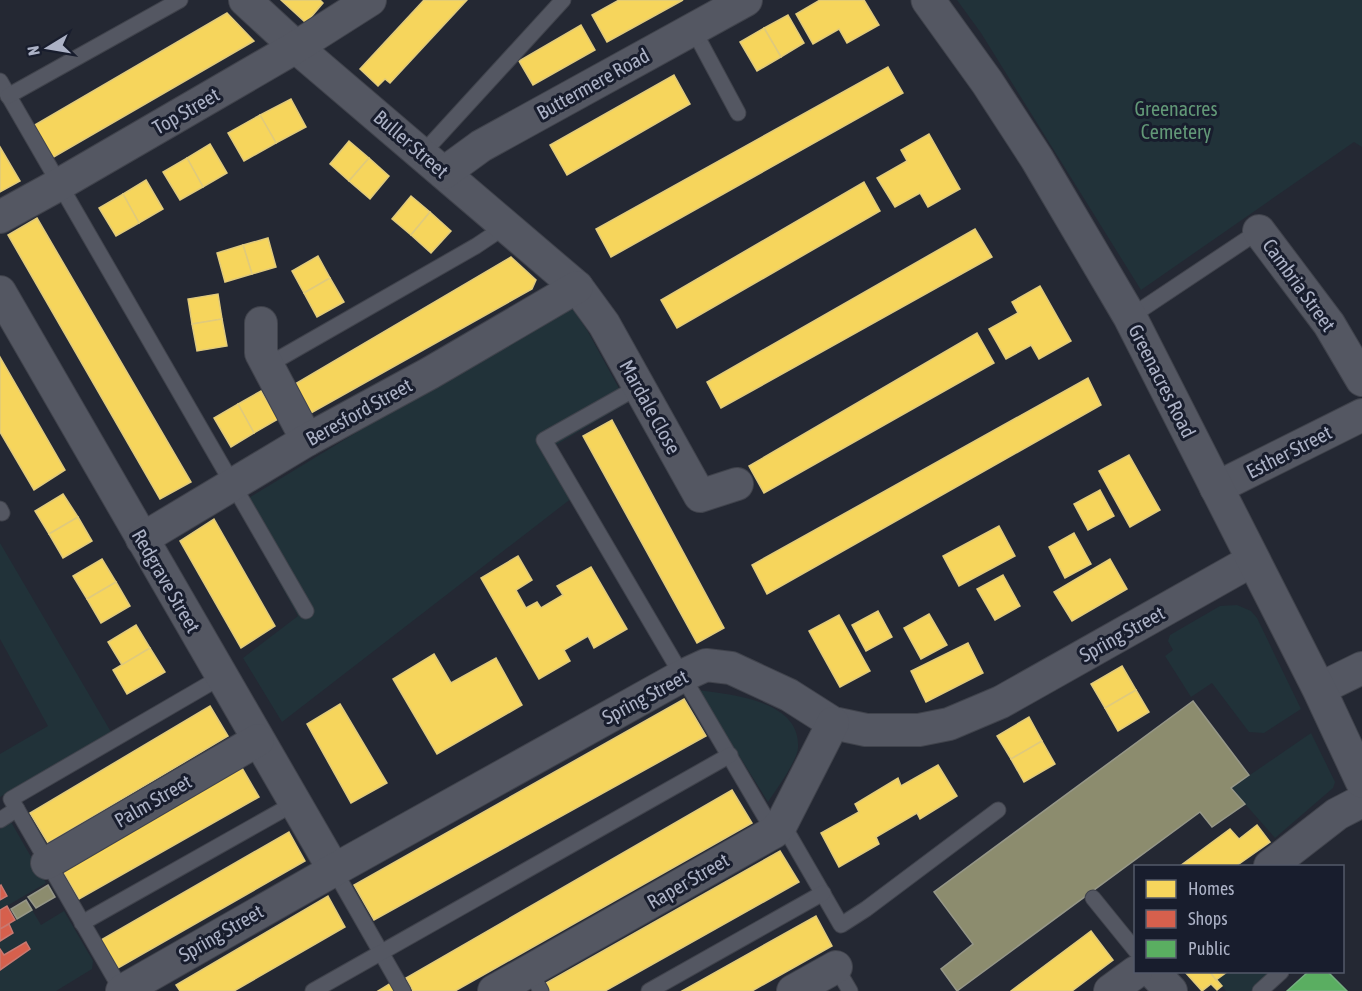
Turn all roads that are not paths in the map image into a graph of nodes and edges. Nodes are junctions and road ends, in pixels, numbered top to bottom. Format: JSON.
{"nodes":[{"id":1,"x":180,"y":0,"type":"edge"},
{"id":2,"x":245,"y":0,"type":"edge"},
{"id":3,"x":369,"y":0,"type":"edge"},
{"id":4,"x":563,"y":0,"type":"edge"},
{"id":5,"x":746,"y":0,"type":"edge"},
{"id":6,"x":928,"y":0,"type":"edge"},
{"id":7,"x":693,"y":29,"type":"junction"},
{"id":8,"x":296,"y":46,"type":"junction"},
{"id":9,"x":0,"y":81,"type":"edge"},
{"id":10,"x":9,"y":96,"type":"junction"},
{"id":11,"x":738,"y":113,"type":"dead end"},
{"id":12,"x":433,"y":164,"type":"junction"},
{"id":13,"x":60,"y":184,"type":"junction"},
{"id":14,"x":0,"y":217,"type":"edge"},
{"id":15,"x":506,"y":226,"type":"junction"},
{"id":16,"x":1259,"y":231,"type":"joint"},
{"id":17,"x":577,"y":287,"type":"junction"},
{"id":18,"x":4,"y":309,"type":"edge"},
{"id":19,"x":1130,"y":317,"type":"junction"},
{"id":20,"x":261,"y":323,"type":"dead end"},
{"id":21,"x":268,"y":365,"type":"junction"},
{"id":22,"x":1362,"y":380,"type":"edge"},
{"id":23,"x":638,"y":387,"type":"junction"},
{"id":24,"x":1362,"y":415,"type":"edge"},
{"id":25,"x":307,"y":440,"type":"junction"},
{"id":26,"x":737,"y":484,"type":"dead end"},
{"id":27,"x":231,"y":485,"type":"junction"},
{"id":28,"x":1216,"y":488,"type":"junction"},
{"id":29,"x":142,"y":539,"type":"junction"},
{"id":30,"x":1253,"y":560,"type":"junction"},
{"id":31,"x":306,"y":611,"type":"dead end"},
{"id":32,"x":1362,"y":668,"type":"edge"},
{"id":33,"x":682,"y":676,"type":"junction"},
{"id":34,"x":221,"y":677,"type":"junction"},
{"id":35,"x":1319,"y":689,"type":"junction"},
{"id":36,"x":833,"y":723,"type":"junction"},
{"id":37,"x":258,"y":740,"type":"junction"},
{"id":38,"x":730,"y":755,"type":"junction"},
{"id":39,"x":1362,"y":781,"type":"edge"},
{"id":40,"x":1362,"y":801,"type":"edge"},
{"id":41,"x":295,"y":803,"type":"junction"},
{"id":42,"x":17,"y":808,"type":"junction"},
{"id":43,"x":998,"y":810,"type":"dead end"},
{"id":44,"x":0,"y":819,"type":"edge"},
{"id":45,"x":778,"y":828,"type":"junction"},
{"id":46,"x":47,"y":863,"type":"junction"},
{"id":47,"x":1273,"y":865,"type":"edge"},
{"id":48,"x":334,"y":870,"type":"junction"},
{"id":49,"x":823,"y":893,"type":"junction"},
{"id":50,"x":1093,"y":898,"type":"dead end"},
{"id":51,"x":82,"y":924,"type":"junction"},
{"id":52,"x":1134,"y":949,"type":"edge"},
{"id":53,"x":381,"y":953,"type":"junction"},
{"id":54,"x":1135,"y":973,"type":"edge"},
{"id":55,"x":1154,"y":973,"type":"edge"},
{"id":56,"x":1280,"y":973,"type":"edge"},
{"id":57,"x":843,"y":979,"type":"edge"},
{"id":58,"x":536,"y":981,"type":"edge"},
{"id":59,"x":135,"y":987,"type":"edge"},
{"id":60,"x":313,"y":991,"type":"edge"},
{"id":61,"x":403,"y":991,"type":"edge"},
{"id":62,"x":494,"y":991,"type":"edge"},
{"id":63,"x":649,"y":991,"type":"edge"},
{"id":64,"x":794,"y":991,"type":"edge"},
{"id":65,"x":1110,"y":991,"type":"edge"},
{"id":66,"x":1171,"y":991,"type":"edge"},
{"id":67,"x":1260,"y":991,"type":"edge"}],
"edges":[{"from":1,"to":10,"type":"lane"},
{"from":2,"to":8,"type":"street","name":"Buller Street"},
{"from":3,"to":8,"type":"street","name":"Top Street"},
{"from":4,"to":12,"type":"lane"},
{"from":5,"to":7,"type":"street","name":"Buttermere Road"},
{"from":6,"to":19,"type":"street","name":"Greenacres Road"},
{"from":7,"to":11,"type":"lane"},
{"from":7,"to":12,"type":"street","name":"Buttermere Road"},
{"from":8,"to":12,"type":"street","name":"Buller Street"},
{"from":8,"to":13,"type":"street","name":"Top Street"},
{"from":9,"to":10,"type":"lane"},
{"from":10,"to":13,"type":"lane"},
{"from":12,"to":15,"type":"street","name":"Buller Street"},
{"from":13,"to":14,"type":"street","name":"Top Street"},
{"from":13,"to":27,"type":"lane"},
{"from":15,"to":17,"type":"street","name":"Buller Street"},
{"from":15,"to":21,"type":"lane"},
{"from":16,"to":19,"type":"lane","name":"Cambria Street"},
{"from":16,"to":22,"type":"street","name":"Cambria Street"},
{"from":17,"to":23,"type":"street","name":"Mardale Close"},
{"from":17,"to":25,"type":"street","name":"Beresford Street"},
{"from":18,"to":29,"type":"street","name":"Redgrave Street"},
{"from":19,"to":28,"type":"street","name":"Greenacres Road"},
{"from":20,"to":21,"type":"street"},
{"from":21,"to":25,"type":"street"},
{"from":23,"to":26,"type":"street","name":"Mardale Close"},
{"from":23,"to":33,"type":"lane"},
{"from":24,"to":28,"type":"street","name":"Esther Street"},
{"from":25,"to":27,"type":"street","name":"Beresford Street"},
{"from":27,"to":29,"type":"street","name":"Beresford Street"},
{"from":27,"to":31,"type":"lane"},
{"from":28,"to":30,"type":"street","name":"Greenacres Road"},
{"from":29,"to":34,"type":"street","name":"Redgrave Street"},
{"from":30,"to":35,"type":"street","name":"Greenacres Road"},
{"from":30,"to":36,"type":"street","name":"Spring Street"},
{"from":32,"to":35,"type":"street"},
{"from":33,"to":36,"type":"street","name":"Spring Street"},
{"from":33,"to":38,"type":"lane"},
{"from":33,"to":48,"type":"street","name":"Spring Street"},
{"from":34,"to":37,"type":"street","name":"Redgrave Street"},
{"from":34,"to":42,"type":"lane"},
{"from":35,"to":39,"type":"street","name":"Greenacres Road"},
{"from":36,"to":45,"type":"street"},
{"from":37,"to":41,"type":"street","name":"Redgrave Street"},
{"from":37,"to":46,"type":"street","name":"Palm Street"},
{"from":38,"to":45,"type":"lane"},
{"from":38,"to":53,"type":"lane"},
{"from":40,"to":47,"type":"street"},
{"from":41,"to":48,"type":"street","name":"Redgrave Street"},
{"from":41,"to":51,"type":"lane"},
{"from":42,"to":44,"type":"lane"},
{"from":42,"to":46,"type":"lane"},
{"from":43,"to":49,"type":"lane"},
{"from":45,"to":49,"type":"lane"},
{"from":45,"to":58,"type":"street","name":"Raper Street"},
{"from":46,"to":51,"type":"lane"},
{"from":48,"to":53,"type":"lane"},
{"from":48,"to":59,"type":"street","name":"Spring Street"},
{"from":49,"to":63,"type":"lane"},
{"from":50,"to":52,"type":"lane"},
{"from":51,"to":59,"type":"lane"},
{"from":53,"to":60,"type":"lane"},
{"from":53,"to":61,"type":"lane"},
{"from":54,"to":65,"type":"street"},
{"from":55,"to":66,"type":"street"},
{"from":56,"to":67,"type":"lane"},
{"from":57,"to":64,"type":"street"},
{"from":58,"to":62,"type":"street","name":"Raper Street"}]}
